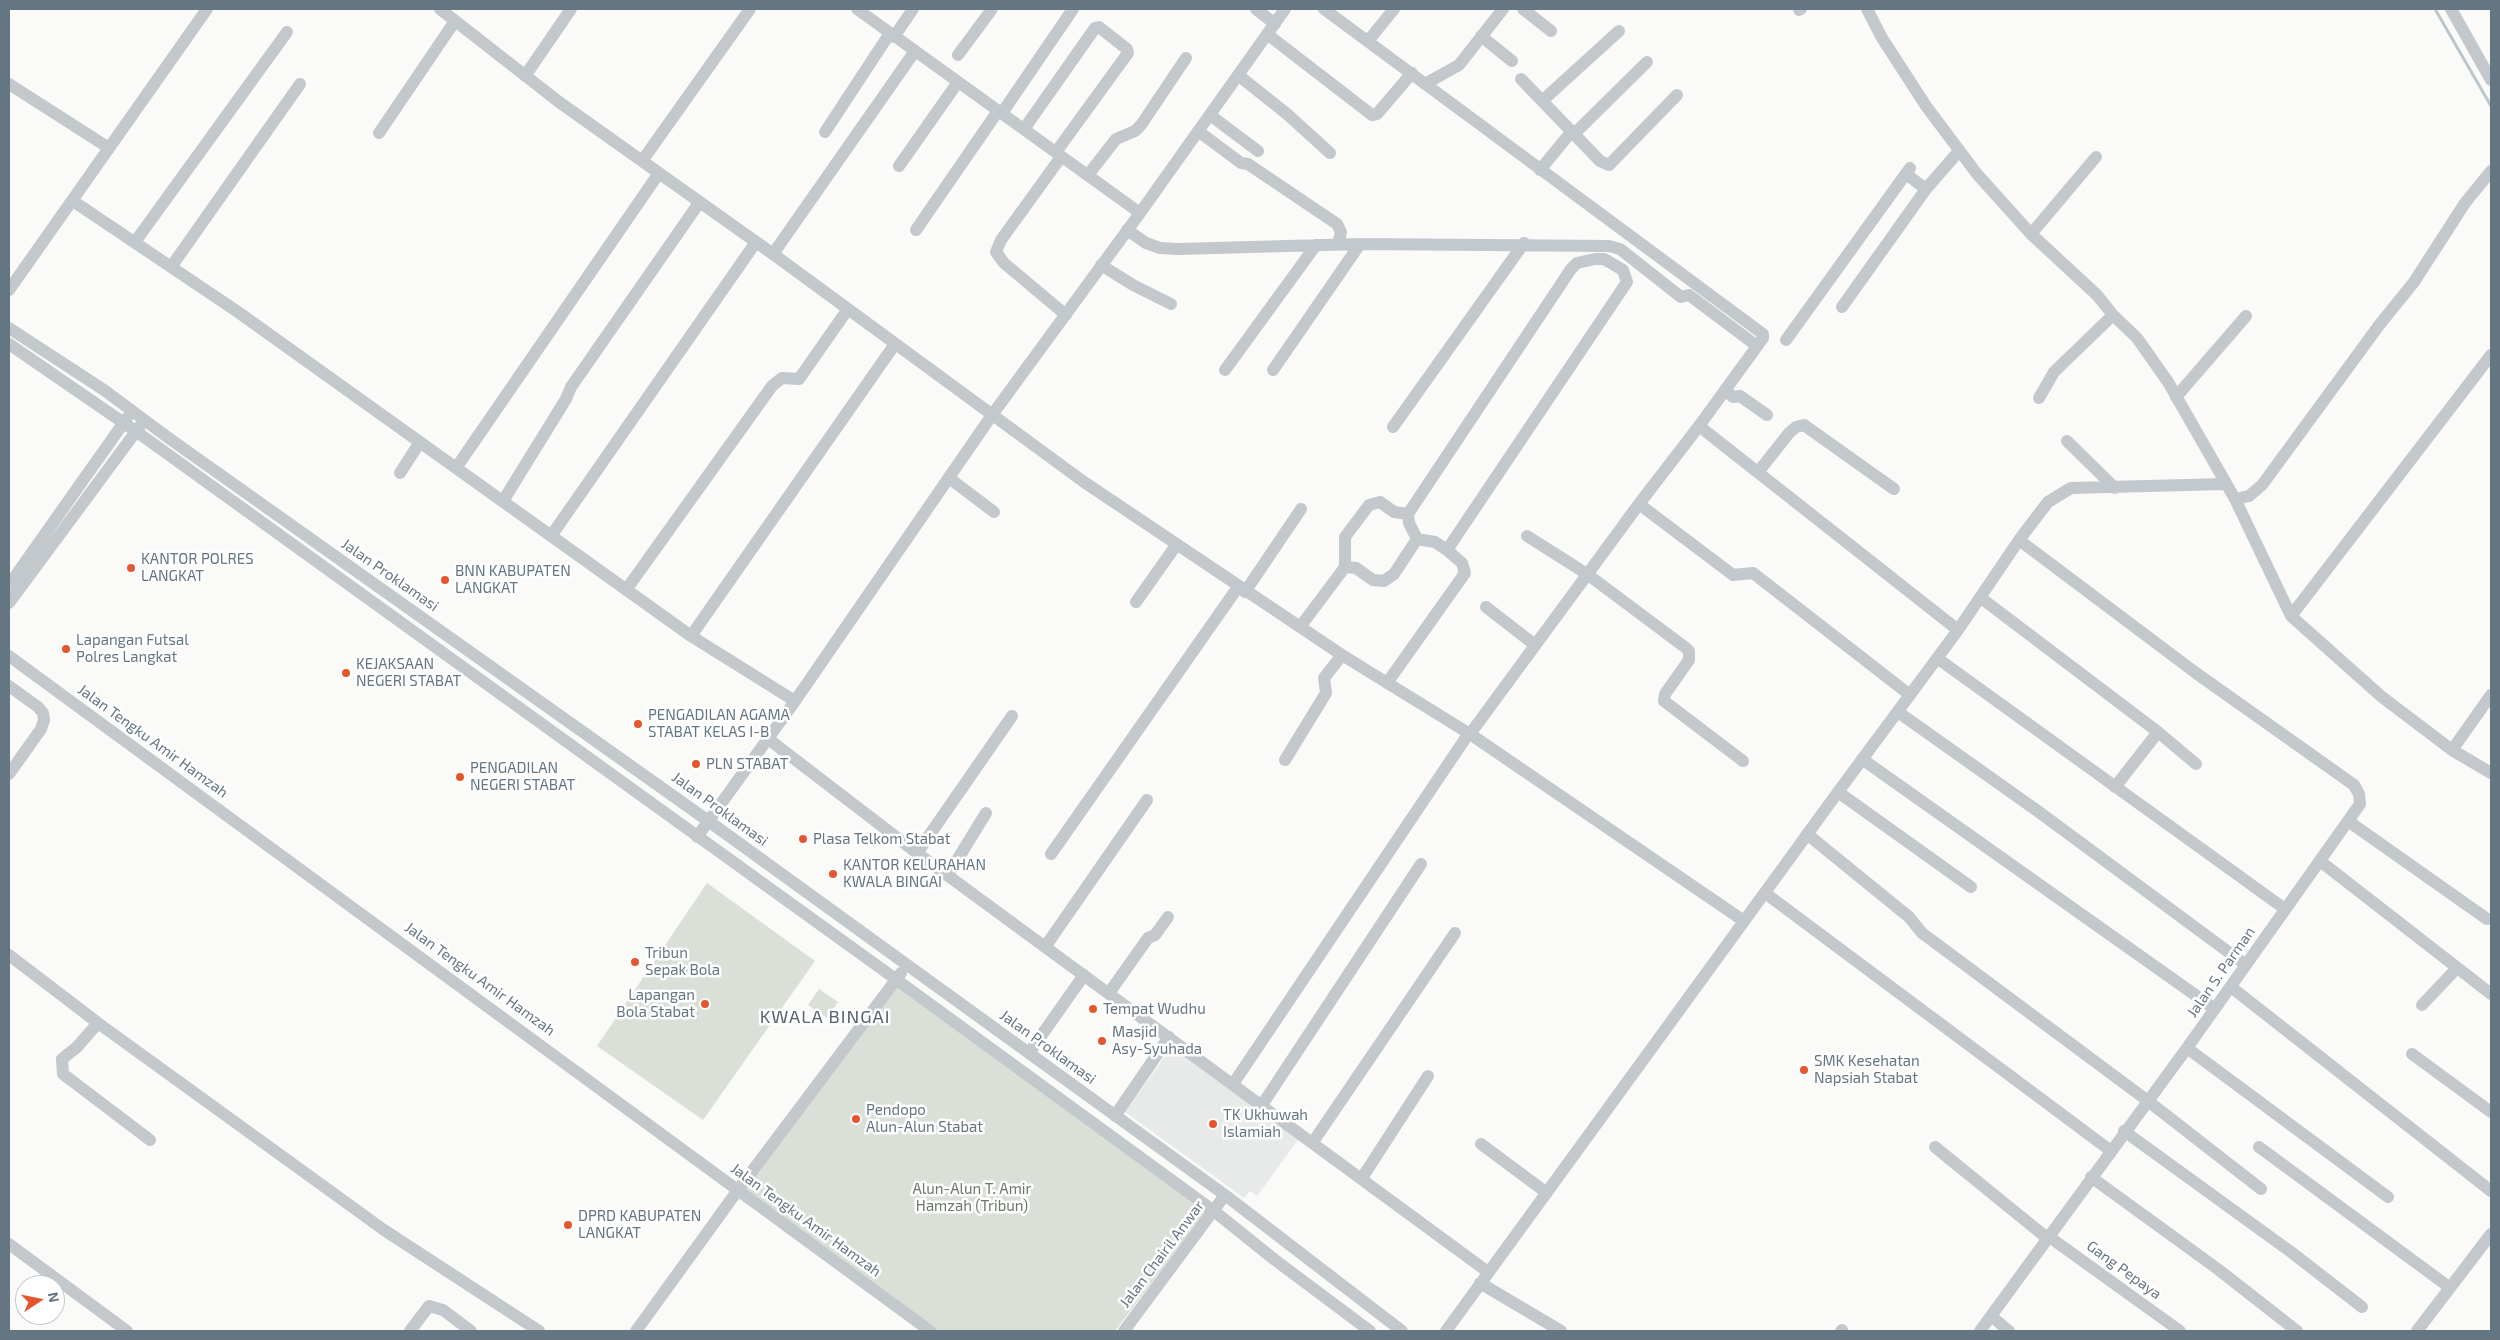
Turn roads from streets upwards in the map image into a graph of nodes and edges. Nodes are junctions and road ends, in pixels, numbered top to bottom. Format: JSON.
{"nodes":[{"id":1,"x":207,"y":9,"type":"edge"},
{"id":2,"x":440,"y":9,"type":"edge"},
{"id":3,"x":571,"y":9,"type":"edge"},
{"id":4,"x":750,"y":9,"type":"edge"},
{"id":5,"x":857,"y":9,"type":"edge"},
{"id":6,"x":914,"y":9,"type":"edge"},
{"id":7,"x":992,"y":9,"type":"edge"},
{"id":8,"x":1072,"y":9,"type":"edge"},
{"id":9,"x":1256,"y":9,"type":"edge"},
{"id":10,"x":1285,"y":9,"type":"edge"},
{"id":11,"x":1324,"y":9,"type":"edge"},
{"id":12,"x":1394,"y":9,"type":"edge"},
{"id":13,"x":1503,"y":9,"type":"edge"},
{"id":14,"x":1523,"y":9,"type":"edge"},
{"id":15,"x":1868,"y":9,"type":"edge"},
{"id":16,"x":2451,"y":9,"type":"edge"},
{"id":17,"x":456,"y":21,"type":"junction"},
{"id":18,"x":1271,"y":29,"type":"junction"},
{"id":19,"x":1551,"y":31,"type":"dead end"},
{"id":20,"x":1619,"y":31,"type":"dead end"},
{"id":21,"x":286,"y":32,"type":"dead end"},
{"id":22,"x":1481,"y":36,"type":"junction"},
{"id":23,"x":888,"y":38,"type":"junction"},
{"id":24,"x":1368,"y":41,"type":"junction"},
{"id":25,"x":958,"y":55,"type":"dead end"},
{"id":26,"x":911,"y":57,"type":"junction"},
{"id":27,"x":1186,"y":58,"type":"dead end"},
{"id":28,"x":1512,"y":61,"type":"dead end"},
{"id":29,"x":1647,"y":62,"type":"dead end"},
{"id":30,"x":1412,"y":73,"type":"junction"},
{"id":31,"x":1238,"y":75,"type":"junction"},
{"id":32,"x":526,"y":76,"type":"junction"},
{"id":33,"x":1521,"y":79,"type":"dead end"},
{"id":34,"x":2491,"y":80,"type":"edge"},
{"id":35,"x":9,"y":84,"type":"edge"},
{"id":36,"x":300,"y":84,"type":"dead end"},
{"id":37,"x":1425,"y":84,"type":"junction"},
{"id":38,"x":955,"y":87,"type":"junction"},
{"id":39,"x":1677,"y":95,"type":"dead end"},
{"id":40,"x":1542,"y":101,"type":"junction"},
{"id":41,"x":1210,"y":114,"type":"junction"},
{"id":42,"x":996,"y":115,"type":"junction"},
{"id":43,"x":1024,"y":129,"type":"junction"},
{"id":44,"x":1198,"y":131,"type":"junction"},
{"id":45,"x":825,"y":132,"type":"dead end"},
{"id":46,"x":379,"y":133,"type":"dead end"},
{"id":47,"x":1573,"y":133,"type":"junction"},
{"id":48,"x":109,"y":148,"type":"junction"},
{"id":49,"x":1258,"y":151,"type":"dead end"},
{"id":50,"x":1959,"y":151,"type":"junction"},
{"id":51,"x":1330,"y":153,"type":"dead end"},
{"id":52,"x":1058,"y":154,"type":"junction"},
{"id":53,"x":2096,"y":157,"type":"dead end"},
{"id":54,"x":642,"y":161,"type":"junction"},
{"id":55,"x":899,"y":166,"type":"dead end"},
{"id":56,"x":1540,"y":170,"type":"junction"},
{"id":57,"x":2491,"y":171,"type":"edge"},
{"id":58,"x":660,"y":173,"type":"junction"},
{"id":59,"x":1088,"y":175,"type":"junction"},
{"id":60,"x":1926,"y":189,"type":"junction"},
{"id":61,"x":73,"y":201,"type":"junction"},
{"id":62,"x":699,"y":202,"type":"junction"},
{"id":63,"x":1140,"y":213,"type":"junction"},
{"id":64,"x":916,"y":230,"type":"dead end"},
{"id":65,"x":1127,"y":230,"type":"junction"},
{"id":66,"x":2031,"y":234,"type":"junction"},
{"id":67,"x":1339,"y":239,"type":"junction"},
{"id":68,"x":135,"y":242,"type":"junction"},
{"id":69,"x":756,"y":242,"type":"junction"},
{"id":70,"x":1524,"y":243,"type":"junction"},
{"id":71,"x":1360,"y":244,"type":"junction"},
{"id":72,"x":1316,"y":245,"type":"junction"},
{"id":73,"x":774,"y":254,"type":"junction"},
{"id":74,"x":1102,"y":265,"type":"junction"},
{"id":75,"x":171,"y":268,"type":"junction"},
{"id":76,"x":9,"y":290,"type":"edge"},
{"id":77,"x":1171,"y":304,"type":"dead end"},
{"id":78,"x":1842,"y":307,"type":"dead end"},
{"id":79,"x":848,"y":308,"type":"junction"},
{"id":80,"x":1066,"y":315,"type":"junction"},
{"id":81,"x":2113,"y":315,"type":"junction"},
{"id":82,"x":2246,"y":316,"type":"dead end"},
{"id":83,"x":9,"y":328,"type":"edge"},
{"id":84,"x":1786,"y":340,"type":"dead end"},
{"id":85,"x":1759,"y":343,"type":"junction"},
{"id":86,"x":9,"y":344,"type":"edge"},
{"id":87,"x":896,"y":344,"type":"junction"},
{"id":88,"x":2491,"y":355,"type":"edge"},
{"id":89,"x":1226,"y":370,"type":"dead end"},
{"id":90,"x":1273,"y":370,"type":"dead end"},
{"id":91,"x":1725,"y":390,"type":"junction"},
{"id":92,"x":2176,"y":397,"type":"junction"},
{"id":93,"x":2039,"y":398,"type":"dead end"},
{"id":94,"x":131,"y":410,"type":"junction"},
{"id":95,"x":992,"y":415,"type":"junction"},
{"id":96,"x":1767,"y":415,"type":"dead end"},
{"id":97,"x":144,"y":420,"type":"junction"},
{"id":98,"x":124,"y":423,"type":"junction"},
{"id":99,"x":1699,"y":426,"type":"junction"},
{"id":100,"x":1393,"y":427,"type":"dead end"},
{"id":101,"x":137,"y":432,"type":"junction"},
{"id":102,"x":2068,"y":441,"type":"dead end"},
{"id":103,"x":420,"y":442,"type":"junction"},
{"id":104,"x":456,"y":468,"type":"junction"},
{"id":105,"x":1760,"y":471,"type":"junction"},
{"id":106,"x":400,"y":473,"type":"dead end"},
{"id":107,"x":949,"y":478,"type":"junction"},
{"id":108,"x":2224,"y":484,"type":"junction"},
{"id":109,"x":2115,"y":488,"type":"junction"},
{"id":110,"x":1894,"y":489,"type":"dead end"},
{"id":111,"x":2235,"y":499,"type":"junction"},
{"id":112,"x":503,"y":501,"type":"junction"},
{"id":113,"x":1638,"y":504,"type":"junction"},
{"id":114,"x":1301,"y":509,"type":"dead end"},
{"id":115,"x":994,"y":512,"type":"dead end"},
{"id":116,"x":1408,"y":514,"type":"junction"},
{"id":117,"x":551,"y":536,"type":"junction"},
{"id":118,"x":1527,"y":536,"type":"dead end"},
{"id":119,"x":1417,"y":539,"type":"junction"},
{"id":120,"x":2019,"y":540,"type":"junction"},
{"id":121,"x":1177,"y":544,"type":"junction"},
{"id":122,"x":1446,"y":550,"type":"junction"},
{"id":123,"x":1345,"y":567,"type":"junction"},
{"id":124,"x":1587,"y":574,"type":"junction"},
{"id":125,"x":9,"y":585,"type":"edge"},
{"id":126,"x":1242,"y":589,"type":"junction"},
{"id":127,"x":626,"y":590,"type":"junction"},
{"id":128,"x":1981,"y":598,"type":"junction"},
{"id":129,"x":1136,"y":602,"type":"dead end"},
{"id":130,"x":9,"y":603,"type":"edge"},
{"id":131,"x":1486,"y":607,"type":"dead end"},
{"id":132,"x":2291,"y":616,"type":"junction"},
{"id":133,"x":423,"y":619,"type":"junction"},
{"id":134,"x":1300,"y":627,"type":"junction"},
{"id":135,"x":1958,"y":630,"type":"junction"},
{"id":136,"x":415,"y":633,"type":"junction"},
{"id":137,"x":691,"y":636,"type":"junction"},
{"id":138,"x":1535,"y":645,"type":"junction"},
{"id":139,"x":1342,"y":655,"type":"junction"},
{"id":140,"x":9,"y":656,"type":"edge"},
{"id":141,"x":1937,"y":658,"type":"junction"},
{"id":142,"x":1388,"y":683,"type":"junction"},
{"id":143,"x":9,"y":686,"type":"edge"},
{"id":144,"x":1910,"y":694,"type":"junction"},
{"id":145,"x":2491,"y":695,"type":"edge"},
{"id":146,"x":795,"y":701,"type":"junction"},
{"id":147,"x":1898,"y":712,"type":"junction"},
{"id":148,"x":1012,"y":716,"type":"dead end"},
{"id":149,"x":2158,"y":732,"type":"junction"},
{"id":150,"x":1470,"y":734,"type":"junction"},
{"id":151,"x":767,"y":738,"type":"junction"},
{"id":152,"x":2452,"y":750,"type":"junction"},
{"id":153,"x":1862,"y":759,"type":"junction"},
{"id":154,"x":1285,"y":760,"type":"dead end"},
{"id":155,"x":1743,"y":761,"type":"dead end"},
{"id":156,"x":2196,"y":764,"type":"dead end"},
{"id":157,"x":2491,"y":773,"type":"edge"},
{"id":158,"x":9,"y":774,"type":"edge"},
{"id":159,"x":2116,"y":787,"type":"junction"},
{"id":160,"x":1838,"y":792,"type":"junction"},
{"id":161,"x":1147,"y":800,"type":"dead end"},
{"id":162,"x":986,"y":813,"type":"dead end"},
{"id":163,"x":707,"y":820,"type":"junction"},
{"id":164,"x":2348,"y":822,"type":"junction"},
{"id":165,"x":1807,"y":834,"type":"junction"},
{"id":166,"x":697,"y":837,"type":"junction"},
{"id":167,"x":916,"y":852,"type":"junction"},
{"id":168,"x":1051,"y":854,"type":"dead end"},
{"id":169,"x":2320,"y":861,"type":"junction"},
{"id":170,"x":1421,"y":864,"type":"dead end"},
{"id":171,"x":948,"y":875,"type":"junction"},
{"id":172,"x":1971,"y":887,"type":"dead end"},
{"id":173,"x":1765,"y":893,"type":"junction"},
{"id":174,"x":2285,"y":909,"type":"junction"},
{"id":175,"x":1168,"y":917,"type":"dead end"},
{"id":176,"x":2487,"y":919,"type":"dead end"},
{"id":177,"x":1744,"y":921,"type":"junction"},
{"id":178,"x":1455,"y":933,"type":"dead end"},
{"id":179,"x":1045,"y":947,"type":"junction"},
{"id":180,"x":9,"y":955,"type":"edge"},
{"id":181,"x":906,"y":964,"type":"junction"},
{"id":182,"x":2246,"y":965,"type":"junction"},
{"id":183,"x":2457,"y":968,"type":"junction"},
{"id":184,"x":1084,"y":976,"type":"junction"},
{"id":185,"x":897,"y":980,"type":"junction"},
{"id":186,"x":2231,"y":987,"type":"junction"},
{"id":187,"x":1109,"y":993,"type":"junction"},
{"id":188,"x":2491,"y":994,"type":"edge"},
{"id":189,"x":2422,"y":1005,"type":"dead end"},
{"id":190,"x":2215,"y":1009,"type":"junction"},
{"id":191,"x":98,"y":1023,"type":"junction"},
{"id":192,"x":1169,"y":1037,"type":"junction"},
{"id":193,"x":2187,"y":1048,"type":"junction"},
{"id":194,"x":1028,"y":1053,"type":"junction"},
{"id":195,"x":2412,"y":1054,"type":"dead end"},
{"id":196,"x":1428,"y":1076,"type":"dead end"},
{"id":197,"x":1233,"y":1084,"type":"junction"},
{"id":198,"x":2148,"y":1101,"type":"junction"},
{"id":199,"x":1262,"y":1105,"type":"junction"},
{"id":200,"x":2491,"y":1112,"type":"edge"},
{"id":201,"x":1115,"y":1116,"type":"junction"},
{"id":202,"x":2124,"y":1131,"type":"junction"},
{"id":203,"x":150,"y":1140,"type":"dead end"},
{"id":204,"x":1313,"y":1142,"type":"junction"},
{"id":205,"x":1481,"y":1144,"type":"dead end"},
{"id":206,"x":1935,"y":1147,"type":"dead end"},
{"id":207,"x":2259,"y":1147,"type":"dead end"},
{"id":208,"x":2112,"y":1151,"type":"junction"},
{"id":209,"x":2091,"y":1177,"type":"junction"},
{"id":210,"x":1362,"y":1178,"type":"junction"},
{"id":211,"x":2261,"y":1189,"type":"dead end"},
{"id":212,"x":738,"y":1190,"type":"junction"},
{"id":213,"x":2491,"y":1191,"type":"edge"},
{"id":214,"x":1547,"y":1194,"type":"junction"},
{"id":215,"x":1225,"y":1195,"type":"junction"},
{"id":216,"x":2388,"y":1197,"type":"dead end"},
{"id":217,"x":1214,"y":1211,"type":"junction"},
{"id":218,"x":2491,"y":1234,"type":"edge"},
{"id":219,"x":2048,"y":1237,"type":"junction"},
{"id":220,"x":9,"y":1244,"type":"edge"},
{"id":221,"x":1488,"y":1272,"type":"junction"},
{"id":222,"x":1480,"y":1283,"type":"junction"},
{"id":223,"x":2450,"y":1287,"type":"junction"},
{"id":224,"x":2362,"y":1307,"type":"dead end"},
{"id":225,"x":1991,"y":1316,"type":"junction"},
{"id":226,"x":127,"y":1331,"type":"edge"},
{"id":227,"x":410,"y":1331,"type":"edge"},
{"id":228,"x":471,"y":1331,"type":"edge"},
{"id":229,"x":539,"y":1331,"type":"edge"},
{"id":230,"x":636,"y":1331,"type":"edge"},
{"id":231,"x":930,"y":1331,"type":"edge"},
{"id":232,"x":1124,"y":1331,"type":"edge"},
{"id":233,"x":1370,"y":1331,"type":"edge"},
{"id":234,"x":1402,"y":1331,"type":"edge"},
{"id":235,"x":1446,"y":1331,"type":"edge"},
{"id":236,"x":1561,"y":1331,"type":"edge"},
{"id":237,"x":1980,"y":1331,"type":"edge"},
{"id":238,"x":2009,"y":1331,"type":"edge"},
{"id":239,"x":2180,"y":1331,"type":"edge"},
{"id":240,"x":2297,"y":1331,"type":"edge"},
{"id":241,"x":2417,"y":1331,"type":"edge"}],
"edges":[{"from":1,"to":48,"type":"street"},
{"from":2,"to":17,"type":"street"},
{"from":3,"to":32,"type":"street"},
{"from":4,"to":54,"type":"street"},
{"from":5,"to":23,"type":"street"},
{"from":6,"to":23,"type":"street"},
{"from":7,"to":25,"type":"street"},
{"from":8,"to":42,"type":"street"},
{"from":9,"to":18,"type":"street"},
{"from":10,"to":18,"type":"street"},
{"from":11,"to":24,"type":"street"},
{"from":12,"to":24,"type":"street"},
{"from":13,"to":22,"type":"street"},
{"from":14,"to":19,"type":"street"},
{"from":15,"to":50,"type":"street"},
{"from":16,"to":34,"type":"street"},
{"from":17,"to":32,"type":"street"},
{"from":17,"to":46,"type":"street"},
{"from":18,"to":30,"type":"street"},
{"from":18,"to":31,"type":"street"},
{"from":20,"to":40,"type":"street"},
{"from":21,"to":68,"type":"street"},
{"from":22,"to":28,"type":"street"},
{"from":22,"to":37,"type":"street"},
{"from":23,"to":26,"type":"street"},
{"from":23,"to":45,"type":"street"},
{"from":24,"to":30,"type":"street"},
{"from":26,"to":38,"type":"street"},
{"from":26,"to":73,"type":"street"},
{"from":27,"to":59,"type":"street"},
{"from":29,"to":47,"type":"street"},
{"from":30,"to":37,"type":"street"},
{"from":31,"to":41,"type":"street"},
{"from":31,"to":51,"type":"street"},
{"from":32,"to":54,"type":"street"},
{"from":33,"to":40,"type":"street"},
{"from":35,"to":48,"type":"street"},
{"from":36,"to":75,"type":"street"},
{"from":37,"to":56,"type":"street"},
{"from":38,"to":42,"type":"street"},
{"from":38,"to":55,"type":"street"},
{"from":39,"to":47,"type":"street"},
{"from":40,"to":47,"type":"street"},
{"from":41,"to":44,"type":"street"},
{"from":41,"to":49,"type":"street"},
{"from":42,"to":43,"type":"street"},
{"from":42,"to":64,"type":"street"},
{"from":43,"to":52,"type":"street"},
{"from":43,"to":52,"type":"street"},
{"from":44,"to":63,"type":"street"},
{"from":44,"to":67,"type":"street"},
{"from":47,"to":56,"type":"street"},
{"from":48,"to":61,"type":"street"},
{"from":50,"to":60,"type":"street"},
{"from":50,"to":66,"type":"street"},
{"from":52,"to":59,"type":"street"},
{"from":52,"to":80,"type":"street"},
{"from":53,"to":66,"type":"street"},
{"from":54,"to":58,"type":"street"},
{"from":56,"to":85,"type":"street"},
{"from":57,"to":111,"type":"street"},
{"from":58,"to":62,"type":"street"},
{"from":58,"to":104,"type":"street"},
{"from":59,"to":63,"type":"street"},
{"from":60,"to":78,"type":"street"},
{"from":60,"to":84,"type":"street"},
{"from":61,"to":68,"type":"street"},
{"from":61,"to":76,"type":"street"},
{"from":62,"to":69,"type":"street"},
{"from":62,"to":112,"type":"street"},
{"from":63,"to":65,"type":"street"},
{"from":65,"to":72,"type":"street"},
{"from":65,"to":74,"type":"street"},
{"from":66,"to":81,"type":"street"},
{"from":67,"to":71,"type":"street"},
{"from":67,"to":72,"type":"street"},
{"from":68,"to":75,"type":"street"},
{"from":69,"to":73,"type":"street"},
{"from":69,"to":117,"type":"street"},
{"from":70,"to":71,"type":"street"},
{"from":70,"to":85,"type":"street"},
{"from":70,"to":100,"type":"street"},
{"from":71,"to":90,"type":"street"},
{"from":72,"to":89,"type":"street"},
{"from":73,"to":79,"type":"street"},
{"from":74,"to":77,"type":"street"},
{"from":74,"to":80,"type":"street"},
{"from":75,"to":103,"type":"street"},
{"from":79,"to":87,"type":"street"},
{"from":79,"to":127,"type":"street"},
{"from":80,"to":95,"type":"street"},
{"from":81,"to":92,"type":"street"},
{"from":81,"to":93,"type":"street"},
{"from":82,"to":92,"type":"street"},
{"from":83,"to":94,"type":"street","name":"Jalan Proklamasi"},
{"from":85,"to":91,"type":"street"},
{"from":86,"to":98,"type":"street","name":"Jalan Proklamasi"},
{"from":87,"to":95,"type":"street"},
{"from":87,"to":137,"type":"street"},
{"from":88,"to":132,"type":"street"},
{"from":91,"to":96,"type":"street"},
{"from":91,"to":99,"type":"street"},
{"from":92,"to":108,"type":"street"},
{"from":94,"to":97,"type":"street","name":"Jalan Proklamasi"},
{"from":94,"to":98,"type":"street"},
{"from":95,"to":107,"type":"street"},
{"from":95,"to":121,"type":"street"},
{"from":97,"to":101,"type":"street"},
{"from":97,"to":133,"type":"street","name":"Jalan Proklamasi"},
{"from":98,"to":101,"type":"street","name":"Jalan Proklamasi"},
{"from":98,"to":125,"type":"street"},
{"from":99,"to":105,"type":"street"},
{"from":99,"to":113,"type":"street"},
{"from":101,"to":130,"type":"street"},
{"from":101,"to":136,"type":"street","name":"Jalan Proklamasi"},
{"from":102,"to":109,"type":"street"},
{"from":103,"to":104,"type":"street"},
{"from":103,"to":106,"type":"street"},
{"from":104,"to":112,"type":"street"},
{"from":105,"to":110,"type":"street"},
{"from":105,"to":135,"type":"street"},
{"from":107,"to":115,"type":"street"},
{"from":107,"to":146,"type":"street"},
{"from":108,"to":109,"type":"street"},
{"from":108,"to":111,"type":"street"},
{"from":109,"to":120,"type":"street"},
{"from":111,"to":132,"type":"street"},
{"from":112,"to":117,"type":"street"},
{"from":113,"to":124,"type":"street"},
{"from":113,"to":144,"type":"street"},
{"from":114,"to":126,"type":"street"},
{"from":116,"to":119,"type":"street"},
{"from":116,"to":122,"type":"street"},
{"from":116,"to":123,"type":"street"},
{"from":117,"to":127,"type":"street"},
{"from":118,"to":124,"type":"street"},
{"from":119,"to":122,"type":"street"},
{"from":119,"to":123,"type":"street"},
{"from":120,"to":128,"type":"street"},
{"from":120,"to":164,"type":"street","name":"Jalan S. Parman"},
{"from":121,"to":126,"type":"street"},
{"from":121,"to":129,"type":"street"},
{"from":122,"to":142,"type":"street"},
{"from":123,"to":134,"type":"street"},
{"from":124,"to":138,"type":"street"},
{"from":124,"to":155,"type":"street"},
{"from":126,"to":134,"type":"street"},
{"from":126,"to":168,"type":"street"},
{"from":127,"to":137,"type":"street"},
{"from":128,"to":135,"type":"street"},
{"from":128,"to":149,"type":"street"},
{"from":131,"to":138,"type":"street"},
{"from":132,"to":152,"type":"street"},
{"from":133,"to":136,"type":"street"},
{"from":133,"to":163,"type":"street","name":"Jalan Proklamasi"},
{"from":134,"to":139,"type":"street"},
{"from":135,"to":141,"type":"street"},
{"from":136,"to":166,"type":"street","name":"Jalan Proklamasi"},
{"from":137,"to":146,"type":"street"},
{"from":138,"to":150,"type":"street"},
{"from":139,"to":142,"type":"street"},
{"from":139,"to":154,"type":"street"},
{"from":140,"to":212,"type":"street","name":"Jalan Tengku Amir Hamzah"},
{"from":141,"to":144,"type":"street"},
{"from":141,"to":159,"type":"street"},
{"from":142,"to":150,"type":"street"},
{"from":143,"to":158,"type":"street"},
{"from":144,"to":147,"type":"street"},
{"from":145,"to":152,"type":"street"},
{"from":146,"to":151,"type":"street"},
{"from":147,"to":153,"type":"street"},
{"from":147,"to":182,"type":"street"},
{"from":148,"to":167,"type":"street"},
{"from":149,"to":156,"type":"street"},
{"from":149,"to":159,"type":"street"},
{"from":150,"to":177,"type":"street"},
{"from":150,"to":197,"type":"street"},
{"from":151,"to":163,"type":"street"},
{"from":151,"to":167,"type":"street"},
{"from":152,"to":157,"type":"street"},
{"from":153,"to":160,"type":"street"},
{"from":153,"to":190,"type":"street"},
{"from":159,"to":174,"type":"street"},
{"from":160,"to":165,"type":"street"},
{"from":160,"to":172,"type":"street"},
{"from":161,"to":179,"type":"street"},
{"from":162,"to":171,"type":"street"},
{"from":163,"to":166,"type":"street"},
{"from":163,"to":181,"type":"street","name":"Jalan Proklamasi"},
{"from":164,"to":169,"type":"street","name":"Jalan S. Parman"},
{"from":164,"to":176,"type":"street"},
{"from":165,"to":173,"type":"street"},
{"from":165,"to":198,"type":"street"},
{"from":166,"to":185,"type":"street","name":"Jalan Proklamasi"},
{"from":167,"to":171,"type":"street"},
{"from":169,"to":174,"type":"street","name":"Jalan S. Parman"},
{"from":169,"to":183,"type":"street"},
{"from":170,"to":199,"type":"street"},
{"from":171,"to":179,"type":"street"},
{"from":173,"to":177,"type":"street"},
{"from":173,"to":208,"type":"street"},
{"from":174,"to":182,"type":"street","name":"Jalan S. Parman"},
{"from":175,"to":187,"type":"street"},
{"from":177,"to":214,"type":"street"},
{"from":178,"to":204,"type":"street"},
{"from":179,"to":184,"type":"street"},
{"from":180,"to":191,"type":"street"},
{"from":181,"to":185,"type":"street"},
{"from":181,"to":194,"type":"street","name":"Jalan Proklamasi"},
{"from":182,"to":186,"type":"street","name":"Jalan S. Parman"},
{"from":183,"to":188,"type":"street"},
{"from":183,"to":189,"type":"street"},
{"from":184,"to":187,"type":"street"},
{"from":184,"to":194,"type":"street"},
{"from":185,"to":212,"type":"street"},
{"from":185,"to":217,"type":"street","name":"Jalan Proklamasi"},
{"from":186,"to":190,"type":"street","name":"Jalan S. Parman"},
{"from":186,"to":213,"type":"street"},
{"from":187,"to":192,"type":"street"},
{"from":190,"to":193,"type":"street","name":"Jalan S. Parman"},
{"from":191,"to":203,"type":"street"},
{"from":191,"to":229,"type":"street"},
{"from":192,"to":197,"type":"street"},
{"from":192,"to":201,"type":"street"},
{"from":193,"to":198,"type":"street","name":"Jalan S. Parman"},
{"from":193,"to":216,"type":"street"},
{"from":194,"to":201,"type":"street","name":"Jalan Proklamasi"},
{"from":195,"to":200,"type":"street"},
{"from":196,"to":210,"type":"street"},
{"from":197,"to":199,"type":"street"},
{"from":198,"to":202,"type":"street","name":"Jalan S. Parman"},
{"from":198,"to":211,"type":"street"},
{"from":199,"to":204,"type":"street"},
{"from":201,"to":215,"type":"street","name":"Jalan Proklamasi"},
{"from":202,"to":208,"type":"street","name":"Jalan S. Parman"},
{"from":202,"to":224,"type":"street"},
{"from":204,"to":210,"type":"street"},
{"from":205,"to":214,"type":"street"},
{"from":206,"to":219,"type":"street","name":"Gang Pepaya"},
{"from":207,"to":223,"type":"street"},
{"from":208,"to":209,"type":"street","name":"Jalan S. Parman"},
{"from":209,"to":219,"type":"street","name":"Jalan S. Parman"},
{"from":209,"to":240,"type":"street"},
{"from":210,"to":221,"type":"street"},
{"from":212,"to":230,"type":"street"},
{"from":212,"to":231,"type":"street","name":"Jalan Tengku Amir Hamzah"},
{"from":214,"to":221,"type":"street"},
{"from":215,"to":217,"type":"street","name":"Jalan Chairil Anwar"},
{"from":215,"to":234,"type":"street","name":"Jalan Proklamasi"},
{"from":217,"to":232,"type":"street","name":"Jalan Chairil Anwar"},
{"from":217,"to":233,"type":"street","name":"Jalan Proklamasi"},
{"from":218,"to":223,"type":"street"},
{"from":219,"to":225,"type":"street","name":"Jalan S. Parman"},
{"from":219,"to":239,"type":"street","name":"Gang Pepaya"},
{"from":220,"to":226,"type":"street"},
{"from":221,"to":222,"type":"street"},
{"from":222,"to":235,"type":"street"},
{"from":222,"to":236,"type":"street"},
{"from":223,"to":241,"type":"street"},
{"from":225,"to":237,"type":"street","name":"Jalan S. Parman"},
{"from":225,"to":238,"type":"street"},
{"from":227,"to":228,"type":"street"}]}
